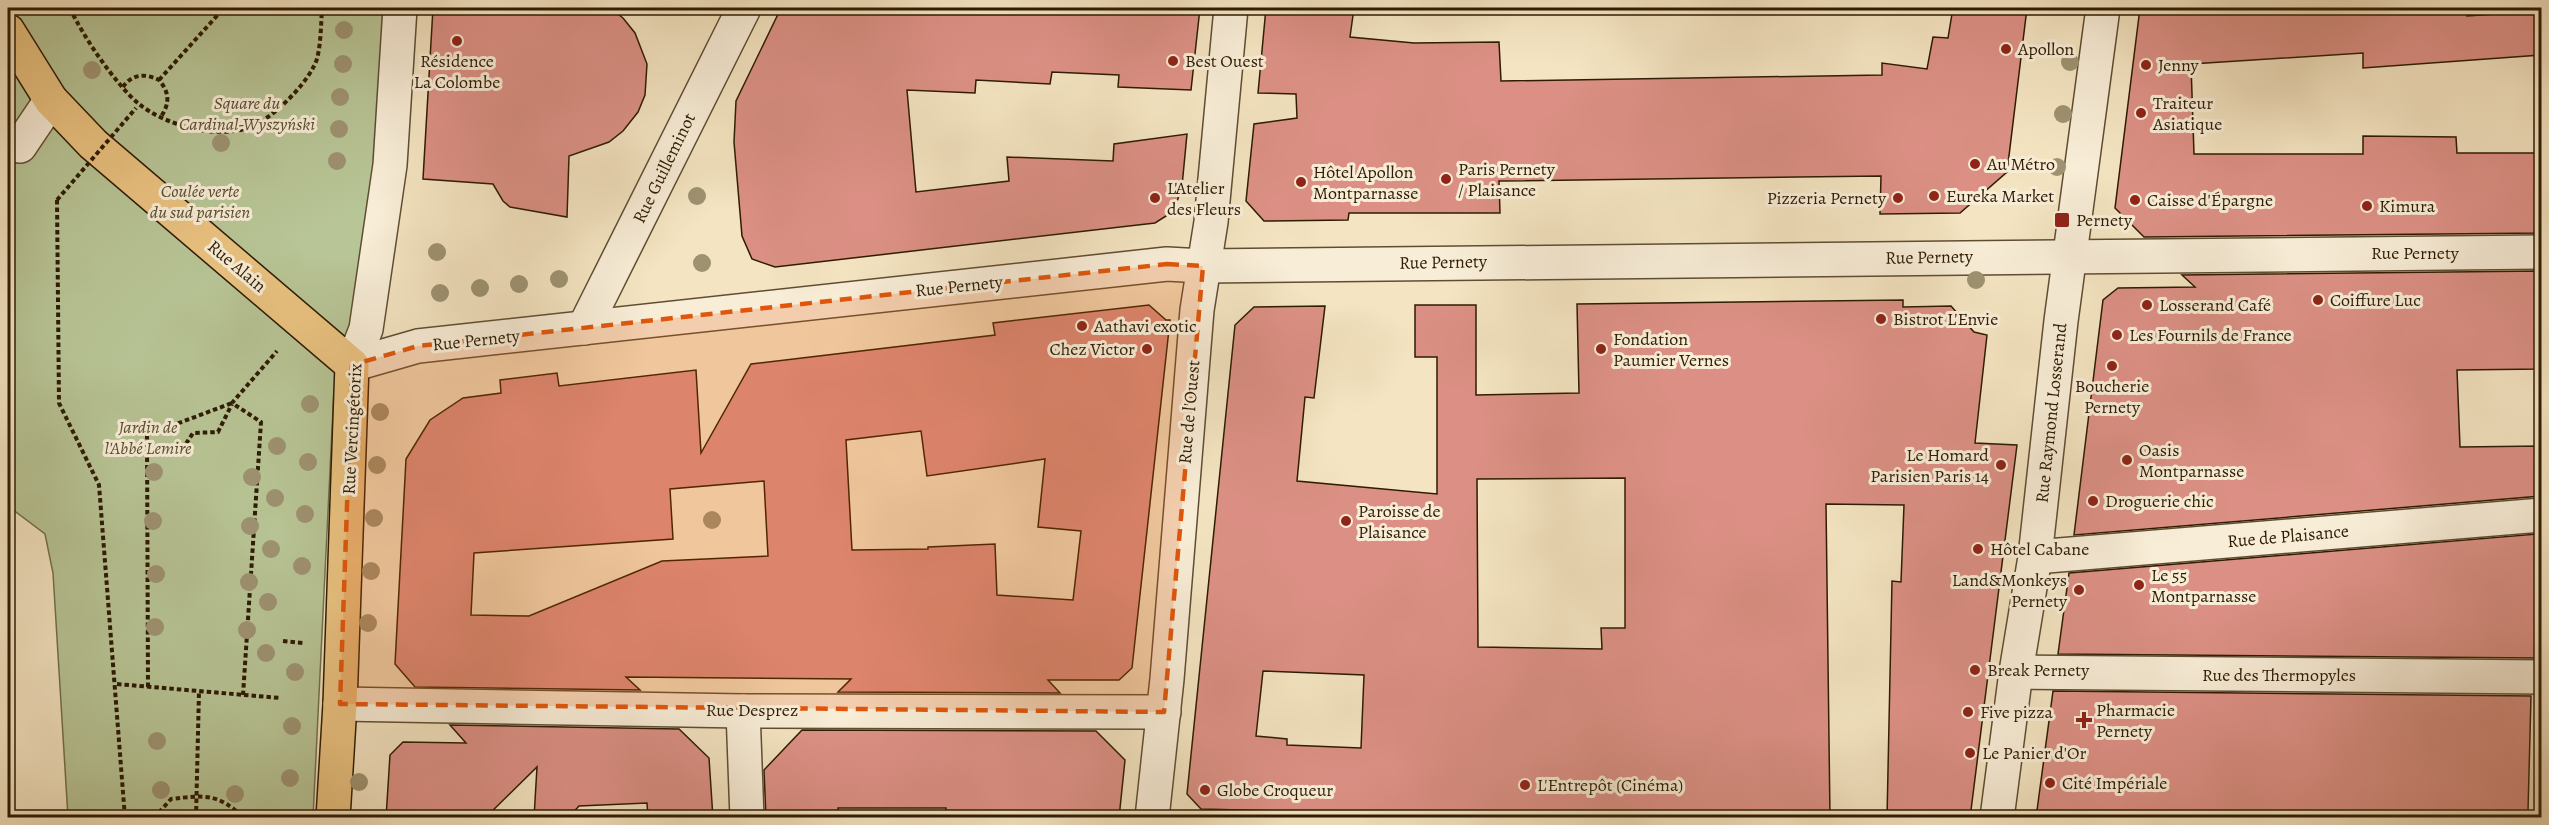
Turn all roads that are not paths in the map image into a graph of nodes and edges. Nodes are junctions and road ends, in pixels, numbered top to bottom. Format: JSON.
{"nodes":[{"id":1,"x":400,"y":8,"type":"edge"},
{"id":2,"x":744,"y":8,"type":"edge"},
{"id":3,"x":1231,"y":8,"type":"edge"},
{"id":4,"x":2103,"y":8,"type":"edge"},
{"id":5,"x":8,"y":30,"type":"edge"},
{"id":6,"x":51,"y":100,"type":"junction"},
{"id":7,"x":20,"y":146,"type":"dead end"},
{"id":8,"x":2541,"y":252,"type":"edge"},
{"id":9,"x":2072,"y":257,"type":"junction"},
{"id":10,"x":1203,"y":266,"type":"junction"},
{"id":11,"x":584,"y":328,"type":"junction"},
{"id":12,"x":352,"y":364,"type":"junction"},
{"id":13,"x":2541,"y":515,"type":"edge"},
{"id":14,"x":2035,"y":557,"type":"junction"},
{"id":15,"x":2016,"y":672,"type":"junction"},
{"id":16,"x":2541,"y":677,"type":"edge"},
{"id":17,"x":340,"y":704,"type":"junction"},
{"id":18,"x":743,"y":711,"type":"junction"},
{"id":19,"x":1164,"y":712,"type":"junction"},
{"id":20,"x":333,"y":818,"type":"edge"},
{"id":21,"x":747,"y":818,"type":"edge"},
{"id":22,"x":1152,"y":818,"type":"edge"},
{"id":23,"x":1997,"y":818,"type":"edge"}],
"edges":[{"from":1,"to":12,"type":"street","name":"Rue Vercingétorix"},
{"from":2,"to":11,"type":"street","name":"Rue Guilleminot"},
{"from":3,"to":10,"type":"street","name":"Rue de l'Ouest"},
{"from":4,"to":9,"type":"street","name":"Rue Raymond Losserand"},
{"from":5,"to":6,"type":"main road","name":"Rue Alain"},
{"from":6,"to":7,"type":"street"},
{"from":6,"to":12,"type":"main road","name":"Rue Alain"},
{"from":8,"to":9,"type":"street","name":"Rue Pernety"},
{"from":9,"to":10,"type":"street","name":"Rue Pernety"},
{"from":9,"to":14,"type":"street","name":"Rue Raymond Losserand"},
{"from":10,"to":11,"type":"street","name":"Rue Pernety"},
{"from":10,"to":19,"type":"street","name":"Rue de l'Ouest"},
{"from":11,"to":12,"type":"street","name":"Rue Pernety"},
{"from":12,"to":17,"type":"main road","name":"Rue Vercingétorix"},
{"from":13,"to":14,"type":"street","name":"Rue de Plaisance"},
{"from":14,"to":15,"type":"street","name":"Rue Raymond Losserand"},
{"from":15,"to":16,"type":"street","name":"Rue des Thermopyles"},
{"from":15,"to":23,"type":"street","name":"Rue Raymond Losserand"},
{"from":17,"to":18,"type":"street","name":"Rue Desprez"},
{"from":17,"to":20,"type":"main road","name":"Rue Vercingétorix"},
{"from":18,"to":19,"type":"street","name":"Rue Desprez"},
{"from":18,"to":21,"type":"street"},
{"from":19,"to":22,"type":"street","name":"Rue de l'Ouest"}]}
